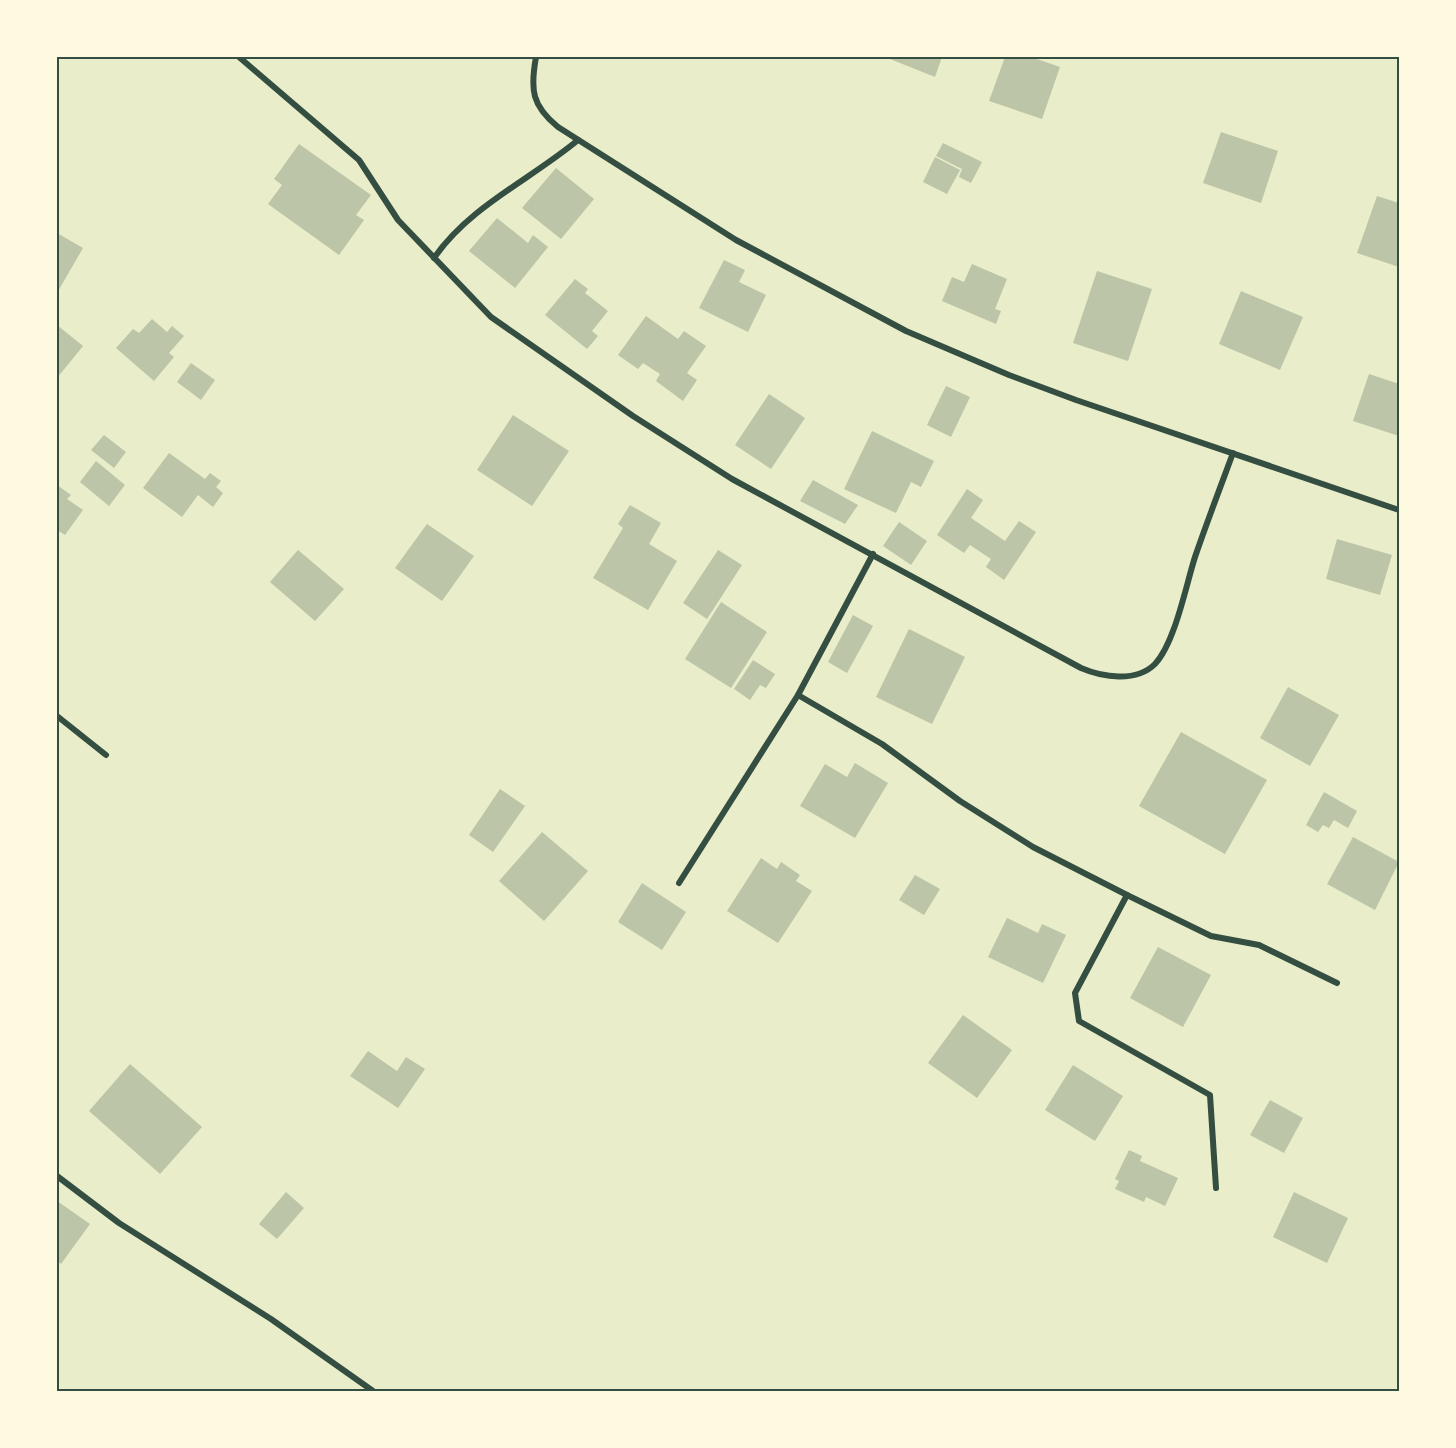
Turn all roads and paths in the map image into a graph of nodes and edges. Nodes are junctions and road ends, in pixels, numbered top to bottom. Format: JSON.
{"nodes":[{"id":1,"x":238,"y":57,"type":"edge"},
{"id":2,"x":536,"y":57,"type":"edge"},
{"id":3,"x":578,"y":140,"type":"junction"},
{"id":4,"x":434,"y":258,"type":"junction"},
{"id":5,"x":1233,"y":453,"type":"junction"},
{"id":6,"x":1399,"y":510,"type":"edge"},
{"id":7,"x":873,"y":554,"type":"junction"},
{"id":8,"x":798,"y":695,"type":"junction"},
{"id":9,"x":57,"y":716,"type":"edge"},
{"id":10,"x":106,"y":755,"type":"dead end"},
{"id":11,"x":679,"y":883,"type":"dead end"},
{"id":12,"x":1127,"y":895,"type":"junction"},
{"id":13,"x":1337,"y":983,"type":"dead end"},
{"id":14,"x":57,"y":1176,"type":"edge"},
{"id":15,"x":1216,"y":1188,"type":"dead end"},
{"id":16,"x":373,"y":1391,"type":"edge"}],
"edges":[{"from":1,"to":4,"type":"street"},
{"from":2,"to":3,"type":"street"},
{"from":3,"to":4,"type":"street"},
{"from":3,"to":5,"type":"street"},
{"from":4,"to":7,"type":"street"},
{"from":5,"to":6,"type":"street"},
{"from":5,"to":7,"type":"street"},
{"from":7,"to":8,"type":"street"},
{"from":8,"to":11,"type":"street"},
{"from":8,"to":12,"type":"street"},
{"from":9,"to":10,"type":"street"},
{"from":12,"to":13,"type":"street"},
{"from":12,"to":15,"type":"street"},
{"from":14,"to":16,"type":"street"}]}
